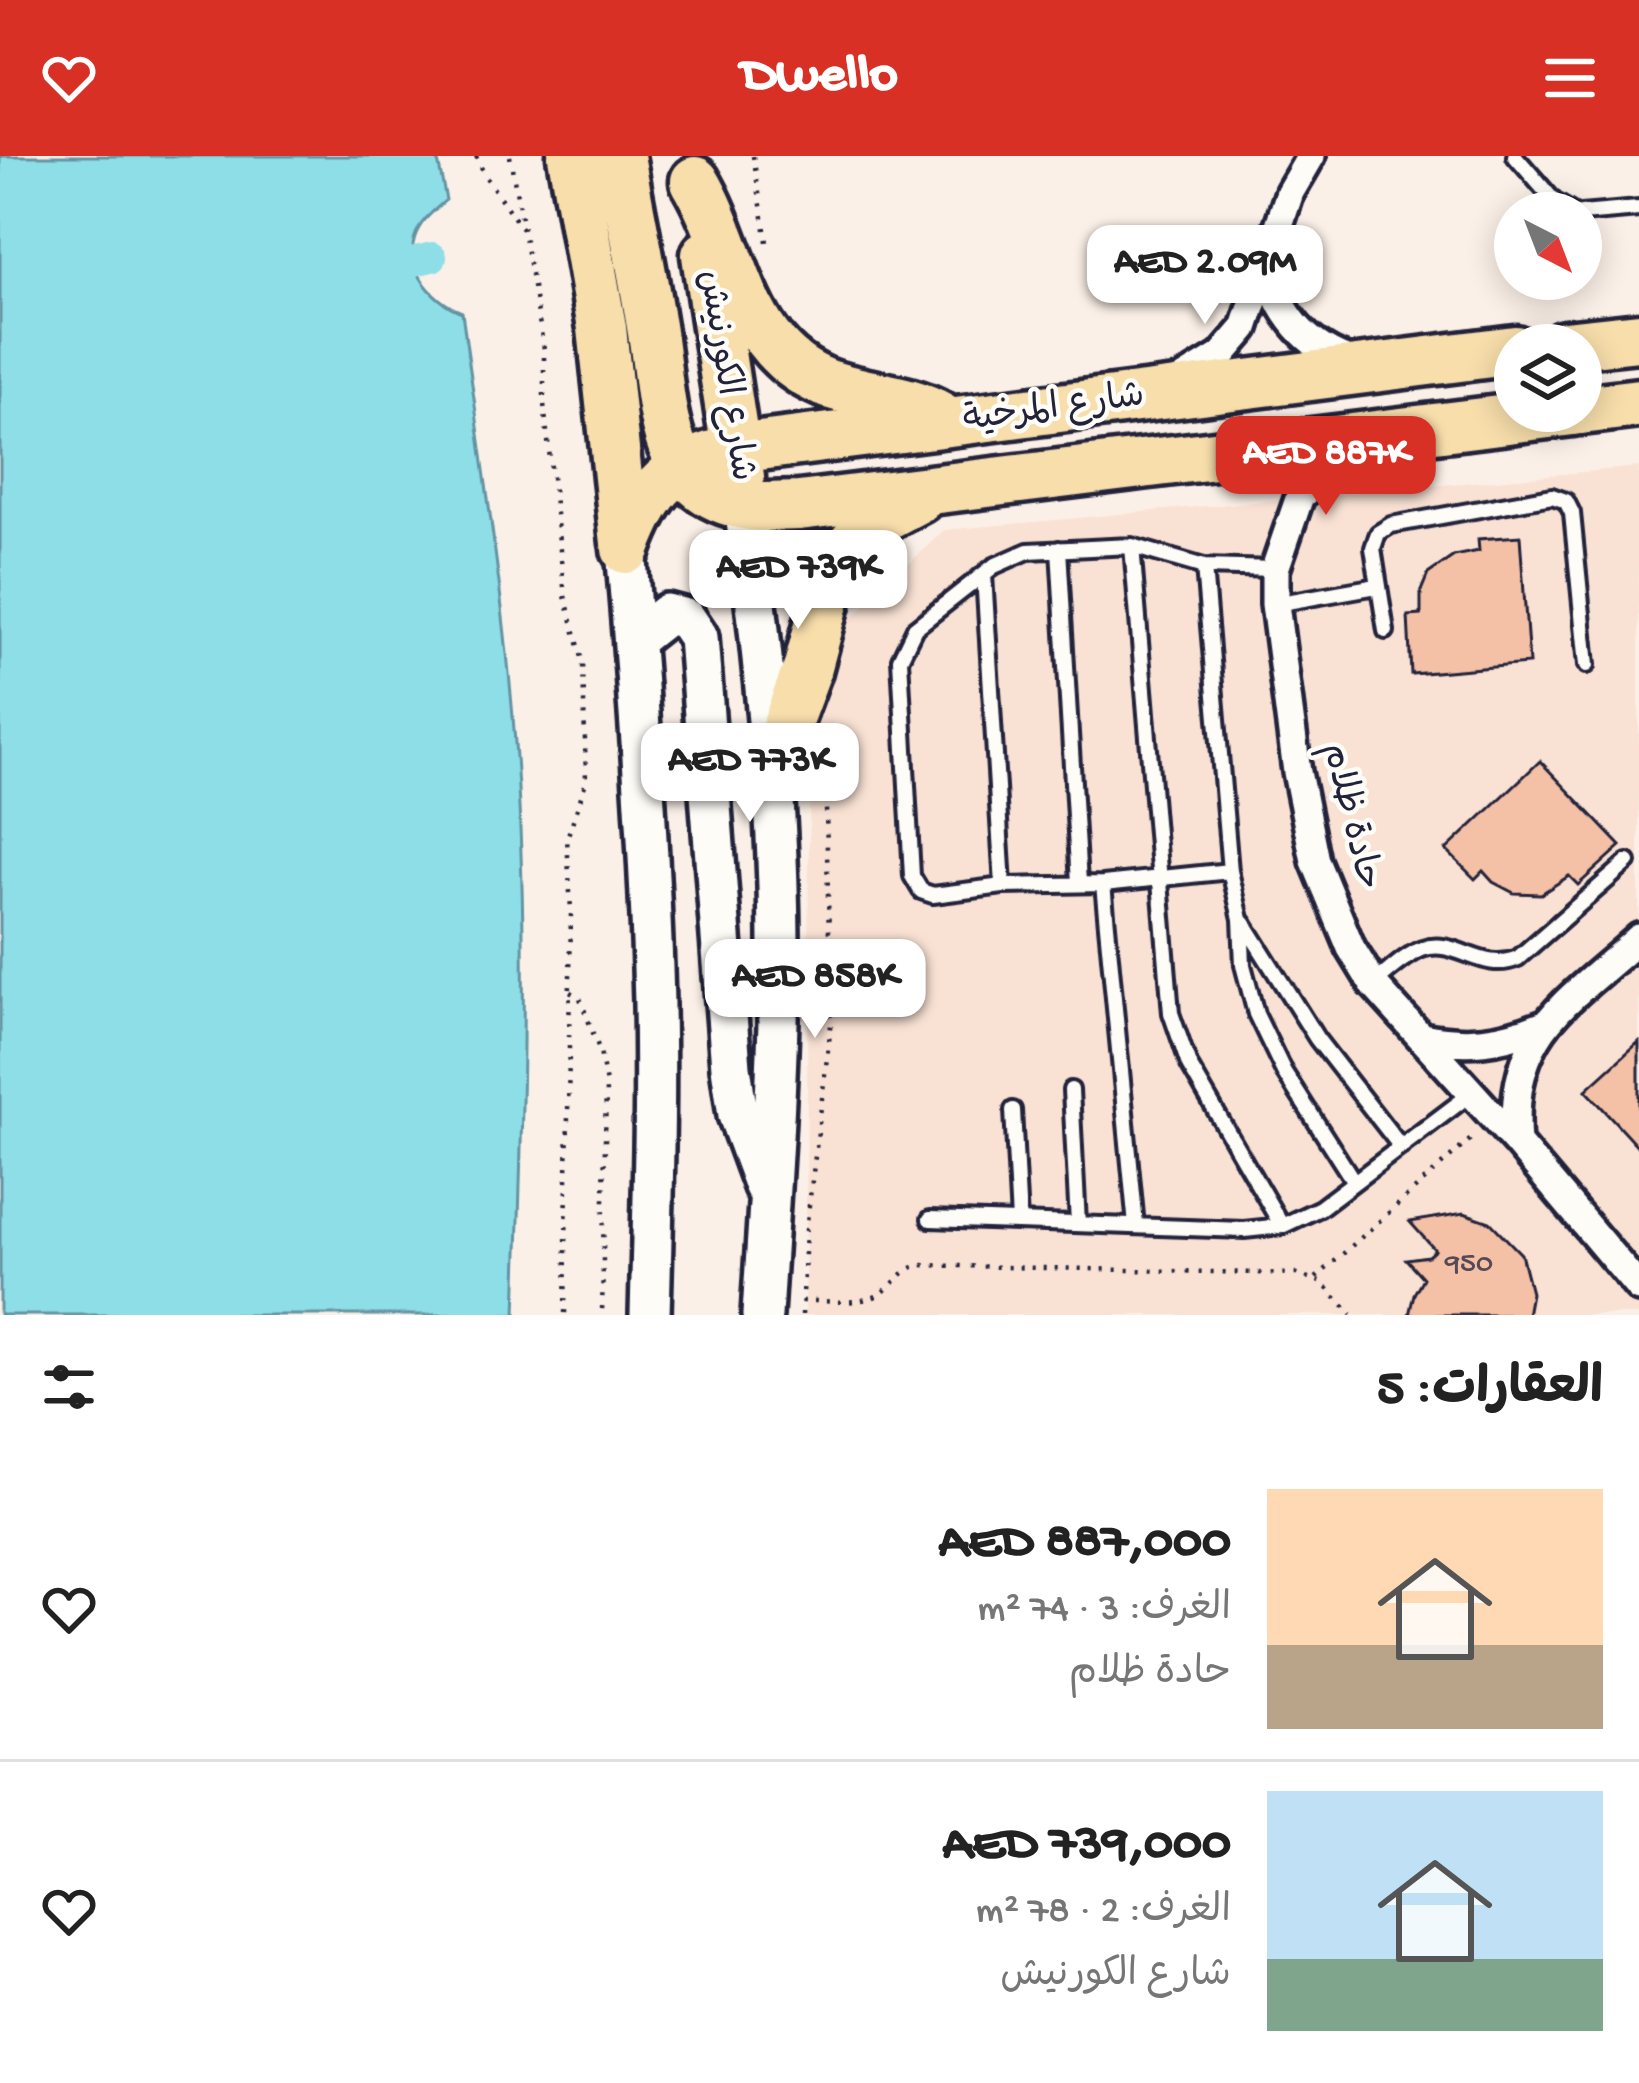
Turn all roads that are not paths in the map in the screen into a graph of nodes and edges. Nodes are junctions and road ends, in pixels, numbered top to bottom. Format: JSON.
{"nodes":[{"id":1,"x":572,"y":156,"type":"edge"},
{"id":2,"x":620,"y":156,"type":"edge"},
{"id":3,"x":1311,"y":156,"type":"edge"},
{"id":4,"x":1515,"y":156,"type":"edge"},
{"id":5,"x":693,"y":169,"type":"edge"},
{"id":6,"x":1546,"y":192,"type":"edge"},
{"id":7,"x":1639,"y":209,"type":"edge"},
{"id":8,"x":1602,"y":212,"type":"edge"},
{"id":9,"x":1267,"y":265,"type":"junction"},
{"id":10,"x":1639,"y":337,"type":"edge"},
{"id":11,"x":1602,"y":341,"type":"edge"},
{"id":12,"x":1494,"y":352,"type":"edge"},
{"id":13,"x":1364,"y":366,"type":"junction"},
{"id":14,"x":1155,"y":396,"type":"junction"},
{"id":15,"x":1639,"y":403,"type":"edge"},
{"id":16,"x":1602,"y":408,"type":"edge"},
{"id":17,"x":1494,"y":421,"type":"edge"},
{"id":18,"x":952,"y":424,"type":"junction"},
{"id":19,"x":1371,"y":436,"type":"junction"},
{"id":20,"x":736,"y":449,"type":"junction"},
{"id":21,"x":682,"y":465,"type":"junction"},
{"id":22,"x":933,"y":489,"type":"junction"},
{"id":23,"x":744,"y":506,"type":"junction"},
{"id":24,"x":1132,"y":546,"type":"junction"},
{"id":25,"x":626,"y":548,"type":"junction"},
{"id":26,"x":1059,"y":549,"type":"junction"},
{"id":27,"x":1204,"y":567,"type":"junction"},
{"id":28,"x":1275,"y":569,"type":"junction"},
{"id":29,"x":984,"y":575,"type":"junction"},
{"id":30,"x":1377,"y":586,"type":"junction"},
{"id":31,"x":1275,"y":604,"type":"junction"},
{"id":32,"x":1386,"y":631,"type":"dead end"},
{"id":33,"x":634,"y":640,"type":"junction"},
{"id":34,"x":1587,"y":665,"type":"dead end"},
{"id":35,"x":771,"y":767,"type":"junction"},
{"id":36,"x":1628,"y":862,"type":"dead end"},
{"id":37,"x":1230,"y":871,"type":"junction"},
{"id":38,"x":1160,"y":879,"type":"junction"},
{"id":39,"x":1079,"y":883,"type":"junction"},
{"id":40,"x":1103,"y":884,"type":"junction"},
{"id":41,"x":1003,"y":886,"type":"junction"},
{"id":42,"x":1241,"y":919,"type":"junction"},
{"id":43,"x":1639,"y":938,"type":"edge"},
{"id":44,"x":1373,"y":984,"type":"junction"},
{"id":45,"x":1542,"y":1025,"type":"junction"},
{"id":46,"x":1422,"y":1037,"type":"junction"},
{"id":47,"x":1071,"y":1090,"type":"dead end"},
{"id":48,"x":1472,"y":1093,"type":"junction"},
{"id":49,"x":1013,"y":1110,"type":"dead end"},
{"id":50,"x":1517,"y":1143,"type":"junction"},
{"id":51,"x":1401,"y":1147,"type":"junction"},
{"id":52,"x":1354,"y":1182,"type":"junction"},
{"id":53,"x":769,"y":1196,"type":"junction"},
{"id":54,"x":930,"y":1219,"type":"dead end"},
{"id":55,"x":1019,"y":1222,"type":"junction"},
{"id":56,"x":1078,"y":1224,"type":"junction"},
{"id":57,"x":1136,"y":1226,"type":"junction"},
{"id":58,"x":1282,"y":1226,"type":"junction"},
{"id":59,"x":1639,"y":1288,"type":"edge"},
{"id":60,"x":650,"y":1315,"type":"edge"},
{"id":61,"x":762,"y":1315,"type":"edge"}],
"edges":[{"from":1,"to":25,"type":"highway"},
{"from":2,"to":21,"type":"highway"},
{"from":3,"to":9,"type":"street"},
{"from":4,"to":6,"type":"lane"},
{"from":5,"to":18,"type":"highway"},
{"from":5,"to":20,"type":"highway","name":"شارع الكورنيش"},
{"from":7,"to":8,"type":"lane"},
{"from":9,"to":13,"type":"street"},
{"from":9,"to":14,"type":"street"},
{"from":10,"to":11,"type":"highway"},
{"from":12,"to":13,"type":"highway","name":"شارع المرخية"},
{"from":13,"to":14,"type":"highway","name":"شارع المرخية"},
{"from":14,"to":18,"type":"highway","name":"شارع المرخية"},
{"from":15,"to":16,"type":"highway","name":"شارع المرخية"},
{"from":17,"to":19,"type":"highway","name":"شارع المرخية"},
{"from":18,"to":20,"type":"highway","name":"شارع المرخية"},
{"from":19,"to":22,"type":"highway","name":"شارع المرخية"},
{"from":19,"to":28,"type":"street","name":"حادة ظلام"},
{"from":20,"to":21,"type":"highway","name":"شارع المرخية"},
{"from":20,"to":23,"type":"highway","name":"شارع الكورنيش"},
{"from":21,"to":23,"type":"highway"},
{"from":21,"to":25,"type":"highway"},
{"from":22,"to":23,"type":"highway","name":"شارع المرخية"},
{"from":22,"to":35,"type":"highway"},
{"from":23,"to":35,"type":"main road","name":"شارع الكورنيش"},
{"from":24,"to":26,"type":"lane"},
{"from":24,"to":27,"type":"lane"},
{"from":24,"to":38,"type":"lane"},
{"from":25,"to":33,"type":"main road"},
{"from":26,"to":29,"type":"lane"},
{"from":26,"to":39,"type":"lane"},
{"from":27,"to":28,"type":"lane"},
{"from":27,"to":37,"type":"lane"},
{"from":28,"to":31,"type":"street","name":"حادة ظلام"},
{"from":29,"to":41,"type":"lane"},
{"from":29,"to":41,"type":"lane"},
{"from":30,"to":31,"type":"lane"},
{"from":30,"to":32,"type":"lane"},
{"from":30,"to":34,"type":"lane"},
{"from":31,"to":44,"type":"street","name":"حادة ظلام"},
{"from":33,"to":53,"type":"main road"},
{"from":33,"to":60,"type":"main road"},
{"from":35,"to":53,"type":"main road","name":"شارع الكورنيش"},
{"from":36,"to":44,"type":"lane"},
{"from":37,"to":38,"type":"lane"},
{"from":37,"to":42,"type":"lane"},
{"from":38,"to":40,"type":"lane"},
{"from":38,"to":58,"type":"lane"},
{"from":39,"to":40,"type":"lane"},
{"from":39,"to":41,"type":"lane"},
{"from":40,"to":57,"type":"lane"},
{"from":42,"to":51,"type":"lane"},
{"from":42,"to":52,"type":"lane"},
{"from":43,"to":45,"type":"street"},
{"from":44,"to":46,"type":"street","name":"حادة ظلام"},
{"from":45,"to":46,"type":"street"},
{"from":45,"to":50,"type":"street"},
{"from":46,"to":48,"type":"street","name":"حادة ظلام"},
{"from":47,"to":56,"type":"lane"},
{"from":48,"to":50,"type":"street","name":"حادة ظلام"},
{"from":48,"to":51,"type":"lane"},
{"from":49,"to":55,"type":"lane"},
{"from":50,"to":59,"type":"street","name":"حادة ظلام"},
{"from":51,"to":52,"type":"lane"},
{"from":52,"to":58,"type":"lane"},
{"from":53,"to":61,"type":"main road","name":"شارع الكورنيش"},
{"from":54,"to":55,"type":"lane"},
{"from":55,"to":56,"type":"lane"},
{"from":56,"to":57,"type":"lane"},
{"from":57,"to":58,"type":"lane"}]}
